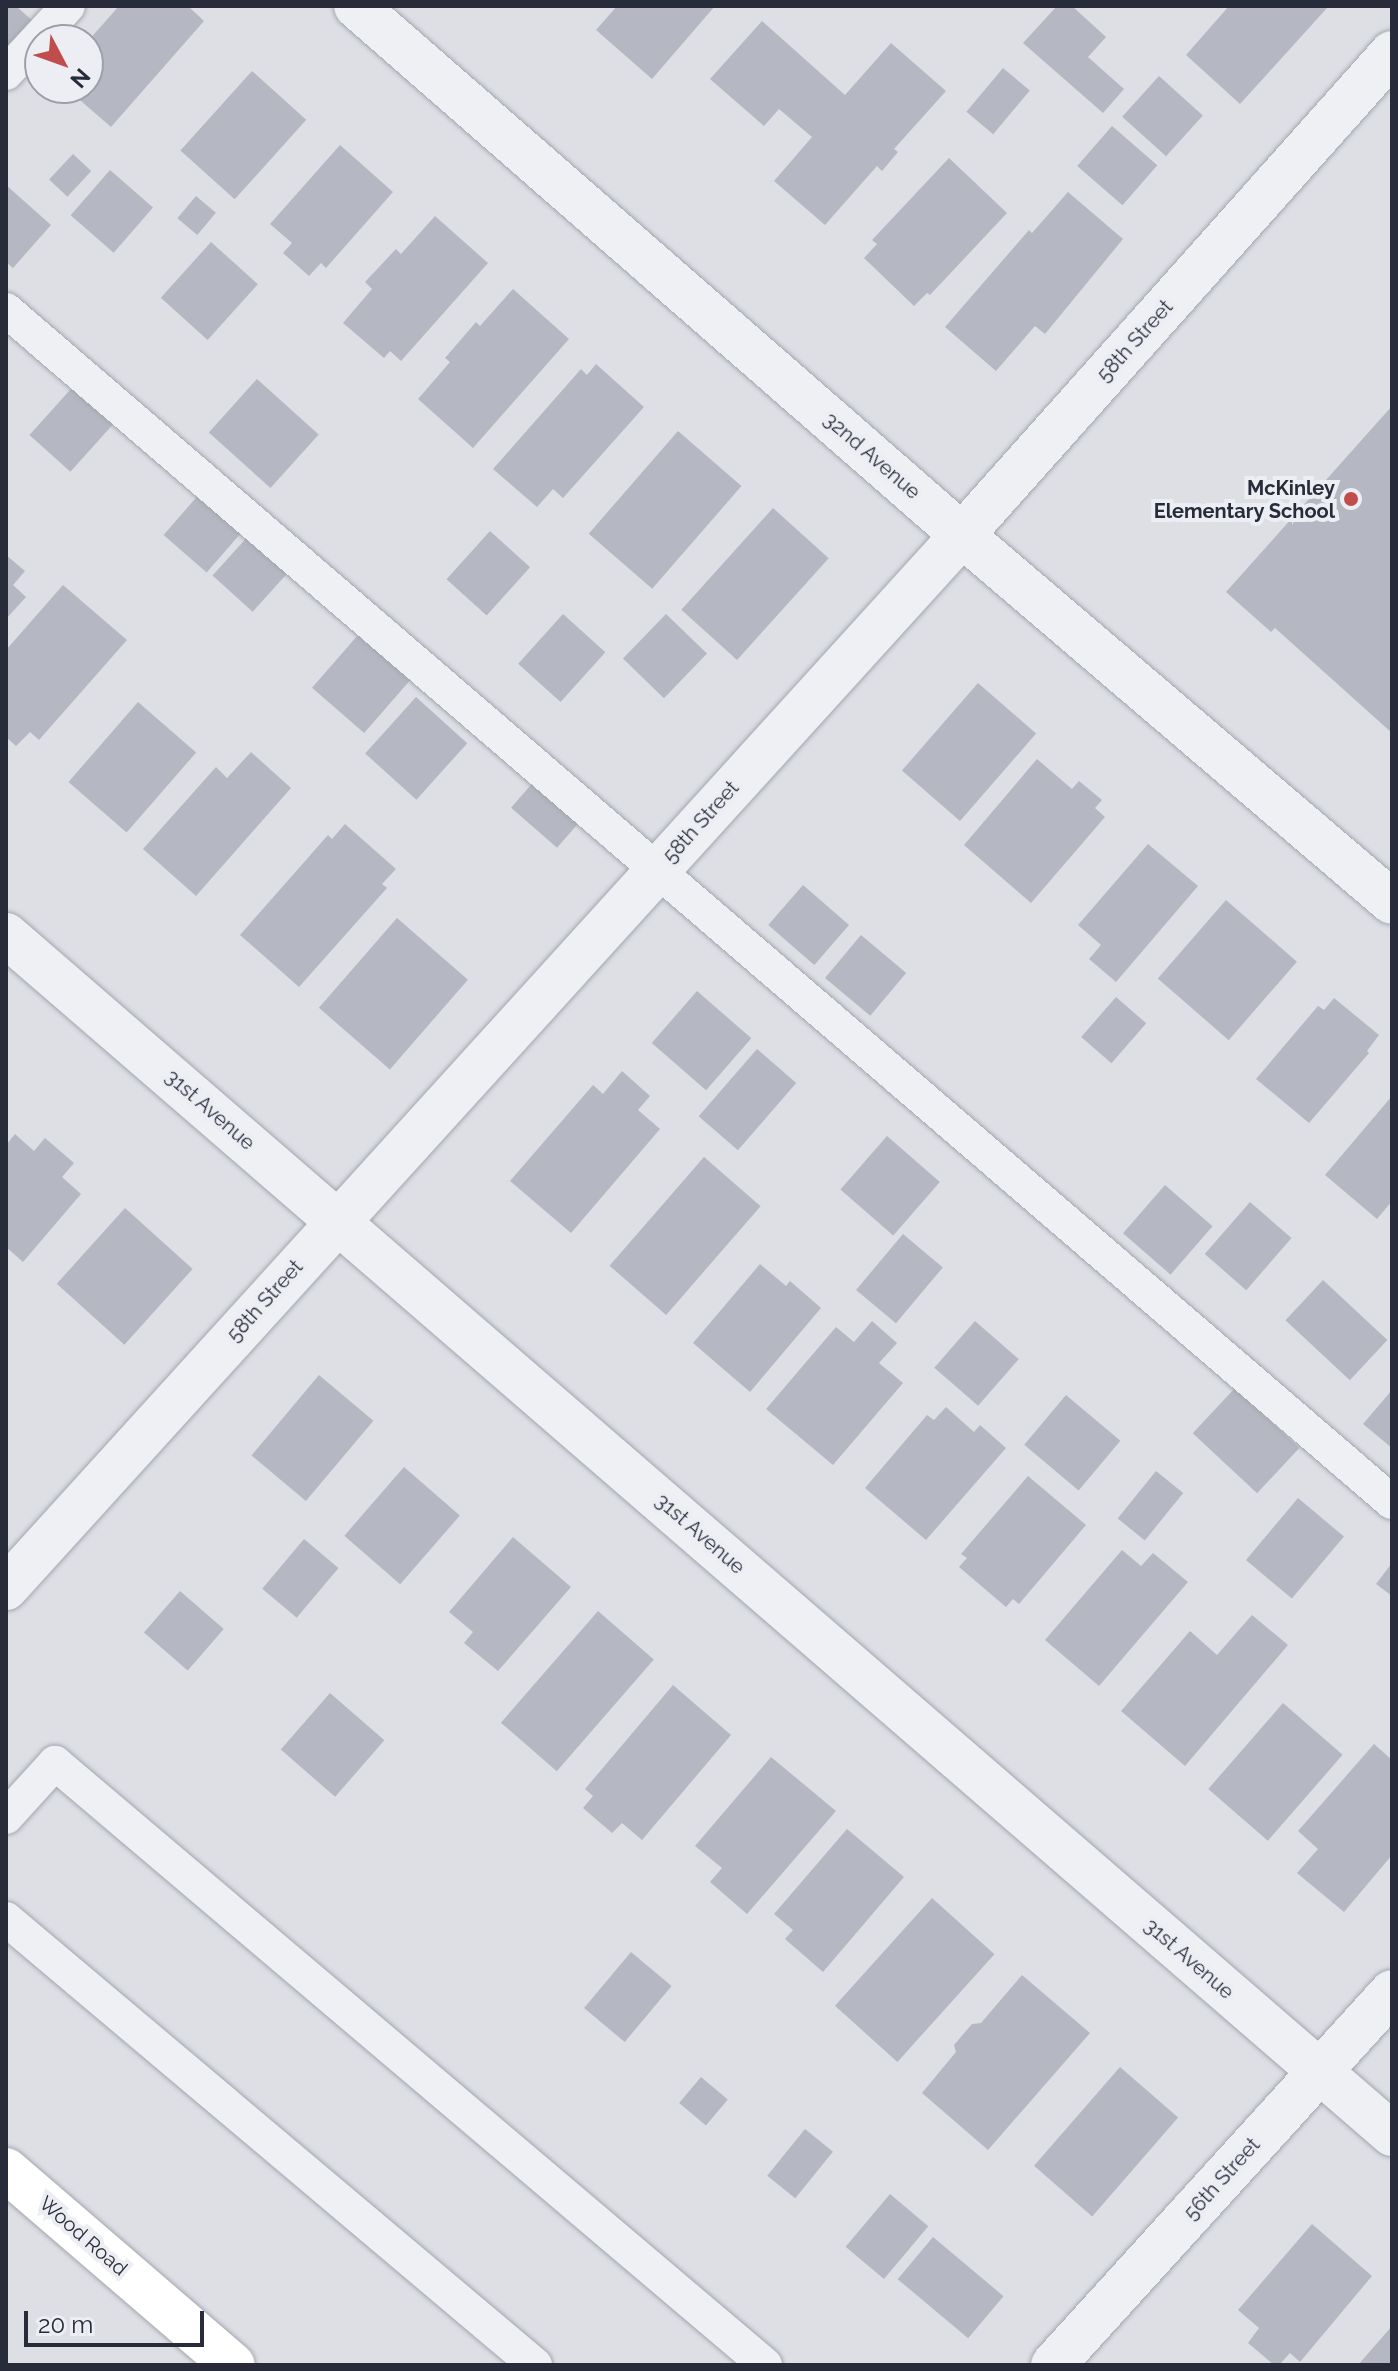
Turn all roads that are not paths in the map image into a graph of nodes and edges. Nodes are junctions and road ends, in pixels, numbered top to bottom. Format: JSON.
{"nodes":[{"id":1,"x":68,"y":6,"type":"edge"},
{"id":2,"x":356,"y":6,"type":"edge"},
{"id":3,"x":1392,"y":53,"type":"edge"},
{"id":4,"x":6,"y":73,"type":"edge"},
{"id":5,"x":6,"y":310,"type":"edge"},
{"id":6,"x":962,"y":535,"type":"junction"},
{"id":7,"x":657,"y":870,"type":"junction"},
{"id":8,"x":1392,"y":902,"type":"edge"},
{"id":9,"x":6,"y":935,"type":"edge"},
{"id":10,"x":338,"y":1220,"type":"junction"},
{"id":11,"x":1392,"y":1502,"type":"edge"},
{"id":12,"x":6,"y":1588,"type":"edge"},
{"id":13,"x":6,"y":1817,"type":"edge"},
{"id":14,"x":6,"y":1919,"type":"edge"},
{"id":15,"x":1392,"y":1992,"type":"edge"},
{"id":16,"x":1319,"y":2072,"type":"junction"},
{"id":17,"x":1392,"y":2134,"type":"edge"},
{"id":18,"x":6,"y":2170,"type":"edge"},
{"id":19,"x":233,"y":2365,"type":"edge"},
{"id":20,"x":535,"y":2365,"type":"edge"},
{"id":21,"x":765,"y":2365,"type":"edge"},
{"id":22,"x":1053,"y":2365,"type":"edge"}],
"edges":[{"from":1,"to":4,"type":"lane"},
{"from":2,"to":6,"type":"street","name":"32nd Avenue"},
{"from":3,"to":6,"type":"street","name":"58th Street"},
{"from":5,"to":7,"type":"lane"},
{"from":6,"to":7,"type":"street","name":"58th Street"},
{"from":6,"to":8,"type":"street","name":"32nd Avenue"},
{"from":7,"to":10,"type":"street","name":"58th Street"},
{"from":7,"to":11,"type":"lane"},
{"from":9,"to":10,"type":"street","name":"31st Avenue"},
{"from":10,"to":12,"type":"street","name":"58th Street"},
{"from":10,"to":16,"type":"street","name":"31st Avenue"},
{"from":13,"to":21,"type":"lane"},
{"from":14,"to":20,"type":"lane"},
{"from":15,"to":16,"type":"street","name":"56th Street"},
{"from":16,"to":17,"type":"street","name":"31st Avenue"},
{"from":16,"to":22,"type":"street","name":"56th Street"},
{"from":18,"to":19,"type":"street","name":"Wood Road"}]}
